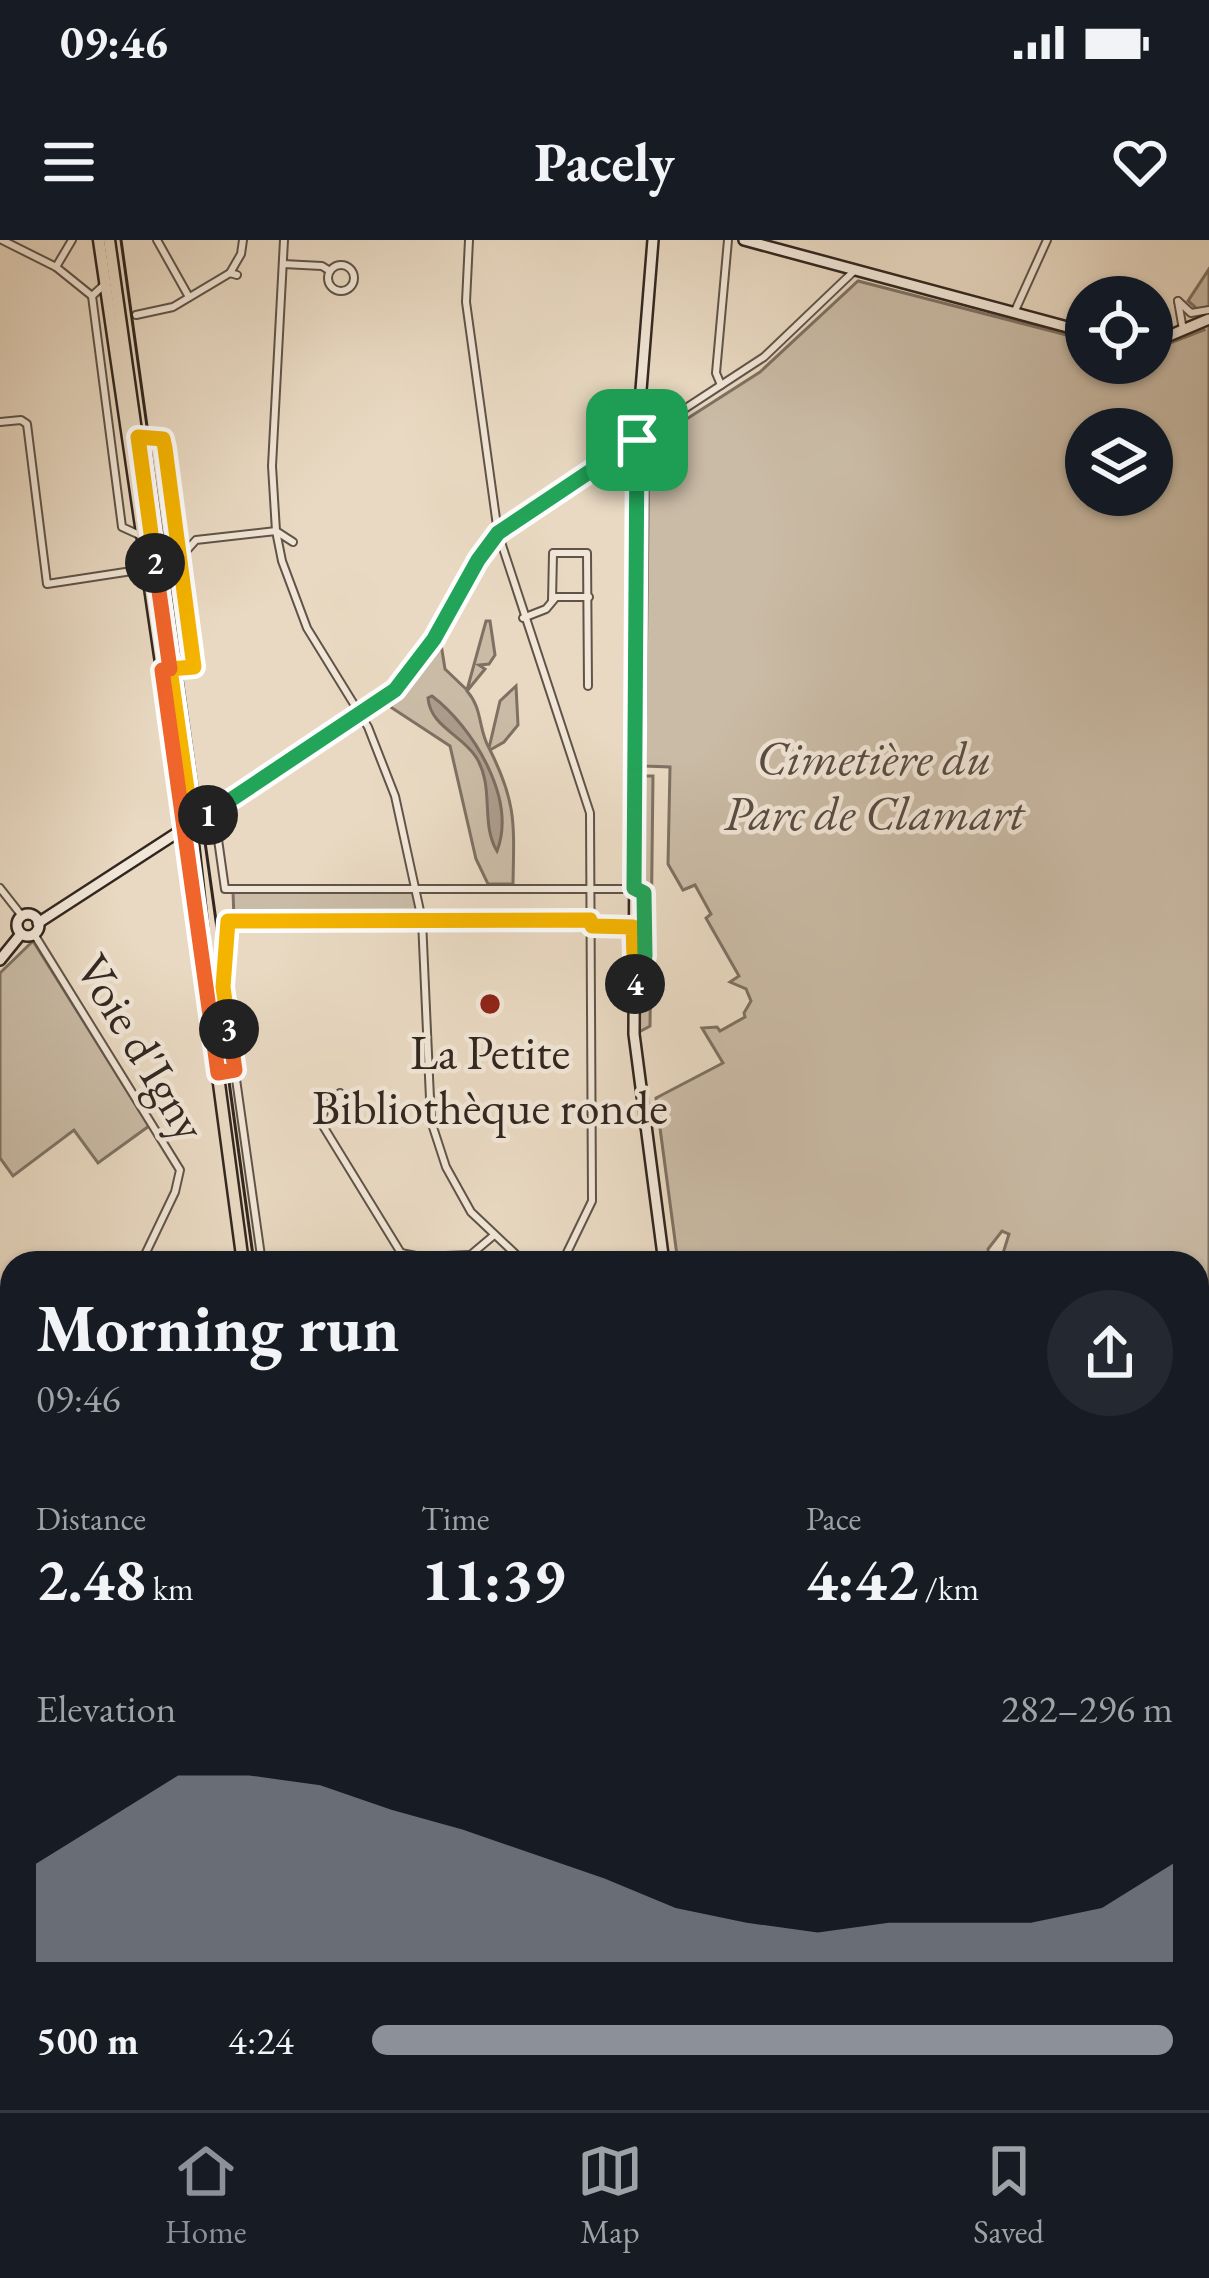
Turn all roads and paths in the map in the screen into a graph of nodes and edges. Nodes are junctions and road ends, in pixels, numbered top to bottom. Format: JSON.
{"nodes":[{"id":1,"x":2,"y":240,"type":"edge"},
{"id":2,"x":72,"y":240,"type":"edge"},
{"id":3,"x":99,"y":240,"type":"edge"},
{"id":4,"x":109,"y":240,"type":"edge"},
{"id":5,"x":157,"y":240,"type":"edge"},
{"id":6,"x":243,"y":240,"type":"edge"},
{"id":7,"x":284,"y":240,"type":"edge"},
{"id":8,"x":469,"y":240,"type":"edge"},
{"id":9,"x":652,"y":240,"type":"edge"},
{"id":10,"x":728,"y":240,"type":"edge"},
{"id":11,"x":745,"y":240,"type":"edge"},
{"id":12,"x":1047,"y":240,"type":"edge"},
{"id":13,"x":283,"y":264,"type":"junction"},
{"id":14,"x":56,"y":266,"type":"junction"},
{"id":15,"x":854,"y":271,"type":"junction"},
{"id":16,"x":330,"y":272,"type":"junction"},
{"id":17,"x":107,"y":284,"type":"junction"},
{"id":18,"x":92,"y":296,"type":"junction"},
{"id":19,"x":189,"y":297,"type":"junction"},
{"id":20,"x":1014,"y":313,"type":"junction"},
{"id":21,"x":1209,"y":314,"type":"edge"},
{"id":22,"x":136,"y":315,"type":"dead end"},
{"id":23,"x":1065,"y":326,"type":"edge"},
{"id":24,"x":1183,"y":330,"type":"junction"},
{"id":25,"x":1173,"y":334,"type":"edge"},
{"id":26,"x":722,"y":387,"type":"junction"},
{"id":27,"x":0,"y":422,"type":"edge"},
{"id":28,"x":134,"y":437,"type":"junction"},
{"id":29,"x":637,"y":440,"type":"junction"},
{"id":30,"x":272,"y":531,"type":"junction"},
{"id":31,"x":498,"y":533,"type":"junction"},
{"id":32,"x":144,"y":537,"type":"junction"},
{"id":33,"x":293,"y":542,"type":"dead end"},
{"id":34,"x":187,"y":550,"type":"dead end"},
{"id":35,"x":148,"y":569,"type":"junction"},
{"id":36,"x":589,"y":597,"type":"junction"},
{"id":37,"x":553,"y":601,"type":"junction"},
{"id":38,"x":523,"y":618,"type":"junction"},
{"id":39,"x":166,"y":670,"type":"junction"},
{"id":40,"x":588,"y":686,"type":"dead end"},
{"id":41,"x":362,"y":715,"type":"junction"},
{"id":42,"x":214,"y":811,"type":"junction"},
{"id":43,"x":187,"y":827,"type":"junction"},
{"id":44,"x":0,"y":888,"type":"edge"},
{"id":45,"x":590,"y":888,"type":"junction"},
{"id":46,"x":634,"y":888,"type":"junction"},
{"id":47,"x":417,"y":889,"type":"junction"},
{"id":48,"x":22,"y":916,"type":"junction"},
{"id":49,"x":422,"y":920,"type":"junction"},
{"id":50,"x":590,"y":920,"type":"junction"},
{"id":51,"x":633,"y":927,"type":"junction"},
{"id":52,"x":36,"y":928,"type":"junction"},
{"id":53,"x":21,"y":934,"type":"junction"},
{"id":54,"x":0,"y":960,"type":"edge"},
{"id":55,"x":634,"y":987,"type":"junction"},
{"id":56,"x":235,"y":1070,"type":"junction"},
{"id":57,"x":218,"y":1073,"type":"junction"},
{"id":58,"x":340,"y":1094,"type":"dead end"},
{"id":59,"x":493,"y":1236,"type":"junction"},
{"id":60,"x":147,"y":1251,"type":"edge"},
{"id":61,"x":241,"y":1251,"type":"edge"},
{"id":62,"x":260,"y":1251,"type":"edge"},
{"id":63,"x":400,"y":1251,"type":"edge"},
{"id":64,"x":475,"y":1251,"type":"edge"},
{"id":65,"x":511,"y":1251,"type":"edge"},
{"id":66,"x":568,"y":1251,"type":"edge"},
{"id":67,"x":662,"y":1251,"type":"edge"}],
"edges":[{"from":1,"to":14,"type":"street"},
{"from":2,"to":14,"type":"street"},
{"from":3,"to":17,"type":"main road"},
{"from":4,"to":28,"type":"main road"},
{"from":5,"to":19,"type":"street"},
{"from":6,"to":19,"type":"street"},
{"from":7,"to":13,"type":"street"},
{"from":8,"to":31,"type":"street"},
{"from":9,"to":29,"type":"street"},
{"from":10,"to":26,"type":"street"},
{"from":11,"to":15,"type":"street"},
{"from":12,"to":20,"type":"street"},
{"from":13,"to":16,"type":"street"},
{"from":13,"to":30,"type":"street"},
{"from":14,"to":18,"type":"street"},
{"from":15,"to":20,"type":"street"},
{"from":15,"to":26,"type":"street"},
{"from":16,"to":16,"type":"street"},
{"from":17,"to":18,"type":"street"},
{"from":17,"to":28,"type":"main road"},
{"from":18,"to":32,"type":"street"},
{"from":19,"to":22,"type":"street"},
{"from":20,"to":23,"type":"street"},
{"from":21,"to":24,"type":"street"},
{"from":21,"to":24,"type":"street"},
{"from":24,"to":25,"type":"street"},
{"from":26,"to":29,"type":"street"},
{"from":27,"to":35,"type":"street"},
{"from":28,"to":32,"type":"main road"},
{"from":28,"to":39,"type":"main road"},
{"from":28,"to":39,"type":"street"},
{"from":29,"to":31,"type":"street"},
{"from":29,"to":46,"type":"street"},
{"from":30,"to":33,"type":"street"},
{"from":30,"to":34,"type":"street"},
{"from":30,"to":41,"type":"street"},
{"from":31,"to":38,"type":"street"},
{"from":31,"to":41,"type":"street"},
{"from":32,"to":35,"type":"main road"},
{"from":35,"to":39,"type":"main road"},
{"from":36,"to":37,"type":"street"},
{"from":36,"to":37,"type":"street"},
{"from":36,"to":40,"type":"street"},
{"from":37,"to":38,"type":"street"},
{"from":38,"to":45,"type":"street"},
{"from":39,"to":43,"type":"main road"},
{"from":41,"to":42,"type":"street"},
{"from":41,"to":47,"type":"street"},
{"from":42,"to":43,"type":"street"},
{"from":42,"to":47,"type":"street"},
{"from":43,"to":52,"type":"street"},
{"from":43,"to":57,"type":"main road"},
{"from":44,"to":48,"type":"street"},
{"from":45,"to":46,"type":"street"},
{"from":45,"to":47,"type":"street"},
{"from":45,"to":50,"type":"street"},
{"from":46,"to":51,"type":"street"},
{"from":46,"to":55,"type":"street"},
{"from":47,"to":49,"type":"street"},
{"from":48,"to":52,"type":"street"},
{"from":48,"to":53,"type":"street"},
{"from":49,"to":50,"type":"street"},
{"from":49,"to":56,"type":"street"},
{"from":49,"to":59,"type":"street"},
{"from":50,"to":51,"type":"street"},
{"from":50,"to":66,"type":"street"},
{"from":51,"to":55,"type":"street"},
{"from":52,"to":53,"type":"street"},
{"from":52,"to":60,"type":"street","name":"Voie d'Igny"},
{"from":53,"to":54,"type":"street"},
{"from":55,"to":67,"type":"street"},
{"from":56,"to":57,"type":"street"},
{"from":56,"to":62,"type":"street"},
{"from":57,"to":61,"type":"main road"},
{"from":58,"to":63,"type":"street"},
{"from":59,"to":64,"type":"street"},
{"from":59,"to":65,"type":"street"}]}
